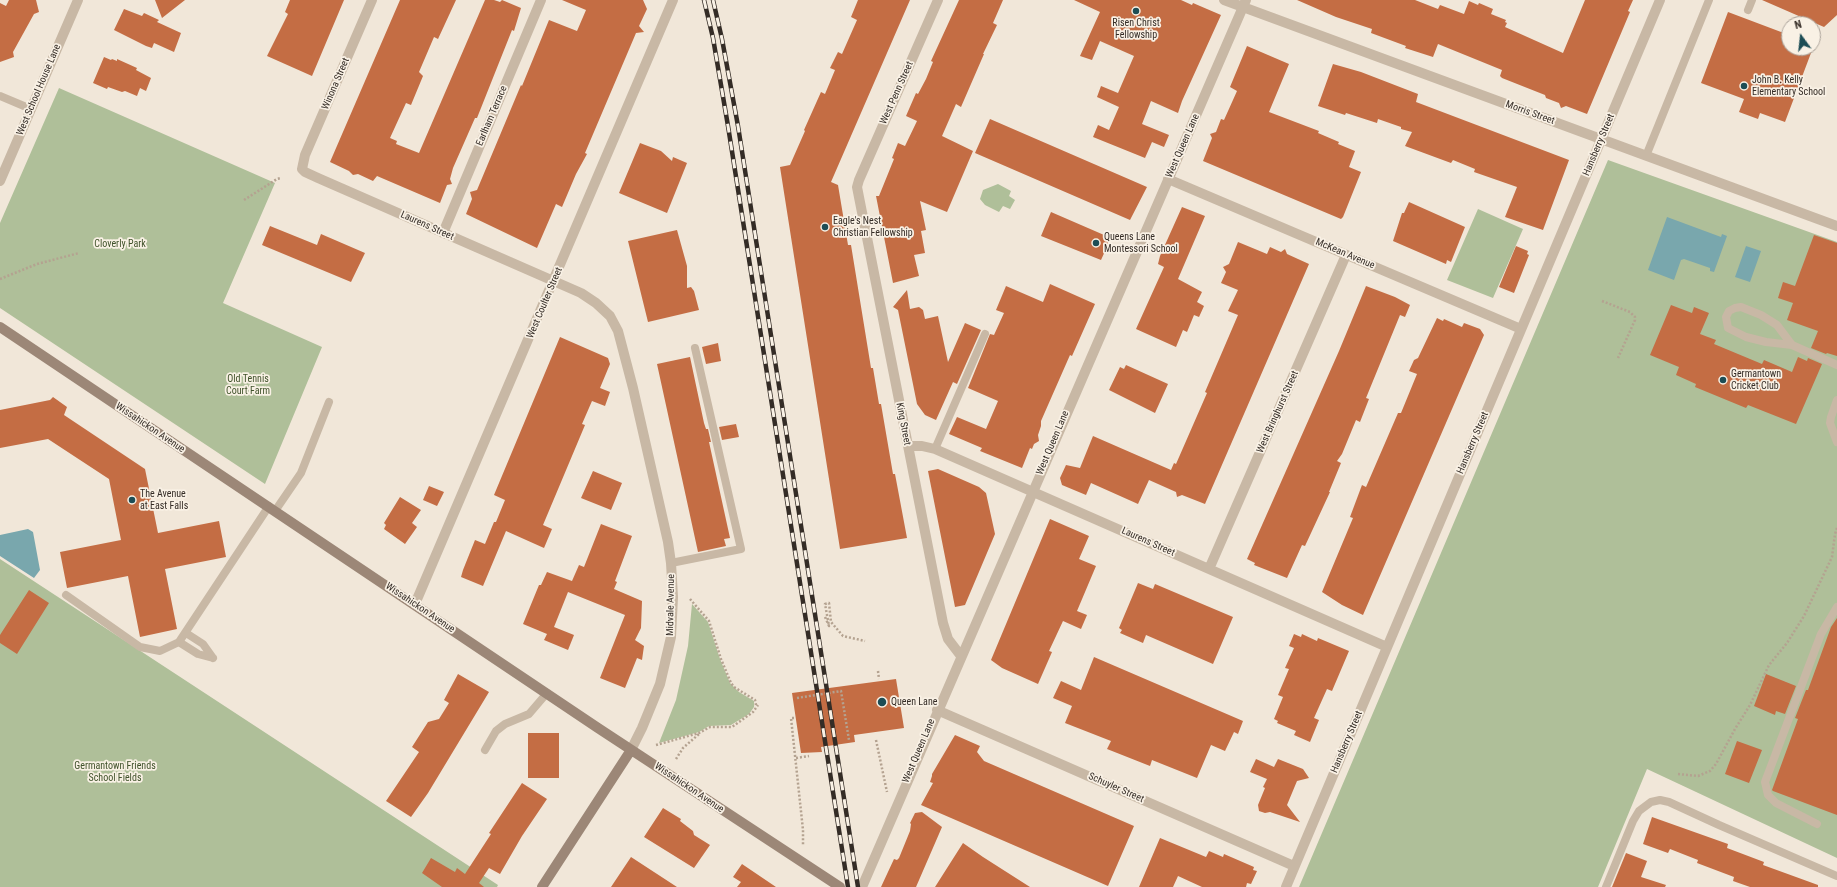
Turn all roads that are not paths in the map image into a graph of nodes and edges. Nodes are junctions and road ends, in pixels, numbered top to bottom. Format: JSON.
{"nodes":[{"id":1,"x":78,"y":0,"type":"edge"},
{"id":2,"x":372,"y":0,"type":"edge"},
{"id":3,"x":542,"y":0,"type":"edge"},
{"id":4,"x":938,"y":0,"type":"edge"},
{"id":5,"x":1224,"y":0,"type":"edge"},
{"id":6,"x":1660,"y":0,"type":"edge"},
{"id":7,"x":1709,"y":0,"type":"edge"},
{"id":8,"x":1752,"y":0,"type":"edge"},
{"id":9,"x":669,"y":2,"type":"edge"},
{"id":10,"x":1245,"y":4,"type":"edge"},
{"id":11,"x":1748,"y":10,"type":"dead end"},
{"id":12,"x":0,"y":96,"type":"edge"},
{"id":13,"x":31,"y":110,"type":"junction"},
{"id":14,"x":1602,"y":139,"type":"junction"},
{"id":15,"x":1646,"y":156,"type":"junction"},
{"id":16,"x":302,"y":168,"type":"joint"},
{"id":17,"x":1168,"y":179,"type":"junction"},
{"id":18,"x":0,"y":181,"type":"edge"},
{"id":19,"x":857,"y":187,"type":"joint"},
{"id":20,"x":1837,"y":226,"type":"edge"},
{"id":21,"x":443,"y":233,"type":"junction"},
{"id":22,"x":1346,"y":255,"type":"junction"},
{"id":23,"x":554,"y":282,"type":"junction"},
{"id":24,"x":0,"y":328,"type":"edge"},
{"id":25,"x":1521,"y":329,"type":"junction"},
{"id":26,"x":985,"y":334,"type":"dead end"},
{"id":27,"x":1792,"y":345,"type":"junction"},
{"id":28,"x":696,"y":348,"type":"dead end"},
{"id":29,"x":1837,"y":365,"type":"edge"},
{"id":30,"x":1837,"y":400,"type":"edge"},
{"id":31,"x":329,"y":402,"type":"dead end"},
{"id":32,"x":1837,"y":442,"type":"edge"},
{"id":33,"x":908,"y":446,"type":"junction"},
{"id":34,"x":935,"y":449,"type":"junction"},
{"id":35,"x":1032,"y":492,"type":"junction"},
{"id":36,"x":272,"y":509,"type":"junction"},
{"id":37,"x":671,"y":563,"type":"junction"},
{"id":38,"x":1209,"y":569,"type":"junction"},
{"id":39,"x":66,"y":595,"type":"dead end"},
{"id":40,"x":415,"y":604,"type":"junction"},
{"id":41,"x":1837,"y":607,"type":"edge"},
{"id":42,"x":186,"y":632,"type":"junction"},
{"id":43,"x":179,"y":642,"type":"junction"},
{"id":44,"x":1387,"y":647,"type":"junction"},
{"id":45,"x":961,"y":656,"type":"junction"},
{"id":46,"x":547,"y":693,"type":"junction"},
{"id":47,"x":937,"y":710,"type":"junction"},
{"id":48,"x":485,"y":750,"type":"dead end"},
{"id":49,"x":631,"y":750,"type":"junction"},
{"id":50,"x":1817,"y":824,"type":"dead end"},
{"id":51,"x":1294,"y":866,"type":"junction"},
{"id":52,"x":1837,"y":876,"type":"edge"},
{"id":53,"x":863,"y":884,"type":"edge"},
{"id":54,"x":542,"y":887,"type":"edge"},
{"id":55,"x":840,"y":887,"type":"edge"},
{"id":56,"x":1286,"y":887,"type":"edge"},
{"id":57,"x":1606,"y":887,"type":"edge"}],
"edges":[{"from":1,"to":13,"type":"street","name":"West School House Lane"},
{"from":2,"to":16,"type":"street","name":"Winona Street"},
{"from":3,"to":21,"type":"street","name":"Earlham Terrace"},
{"from":4,"to":19,"type":"street","name":"West Penn Street"},
{"from":5,"to":10,"type":"street","name":"Morris Street"},
{"from":6,"to":14,"type":"street","name":"Hansberry Street"},
{"from":7,"to":15,"type":"lane"},
{"from":8,"to":11,"type":"lane"},
{"from":9,"to":23,"type":"street","name":"West Coulter Street"},
{"from":10,"to":14,"type":"street","name":"Morris Street"},
{"from":10,"to":17,"type":"street","name":"West Queen Lane"},
{"from":12,"to":13,"type":"lane"},
{"from":13,"to":18,"type":"street","name":"West School House Lane"},
{"from":14,"to":15,"type":"street","name":"Morris Street"},
{"from":14,"to":25,"type":"street","name":"Hansberry Street"},
{"from":15,"to":20,"type":"street","name":"Morris Street"},
{"from":16,"to":21,"type":"street","name":"Laurens Street"},
{"from":17,"to":22,"type":"street","name":"McKean Avenue"},
{"from":17,"to":35,"type":"street","name":"West Queen Lane"},
{"from":19,"to":33,"type":"street","name":"King Street"},
{"from":21,"to":23,"type":"street","name":"Laurens Street"},
{"from":22,"to":25,"type":"street","name":"McKean Avenue"},
{"from":22,"to":38,"type":"street","name":"West Bringhurst Street"},
{"from":23,"to":37,"type":"street","name":"Midvale Avenue"},
{"from":23,"to":40,"type":"street","name":"West Coulter Street"},
{"from":24,"to":36,"type":"street","name":"Wissahickon Avenue"},
{"from":25,"to":44,"type":"street","name":"Hansberry Street"},
{"from":26,"to":34,"type":"lane"},
{"from":27,"to":27,"type":"lane"},
{"from":27,"to":29,"type":"lane"},
{"from":28,"to":37,"type":"lane"},
{"from":30,"to":32,"type":"lane"},
{"from":31,"to":36,"type":"lane"},
{"from":33,"to":34,"type":"street","name":"Laurens Street"},
{"from":33,"to":45,"type":"street","name":"King Street"},
{"from":34,"to":35,"type":"street","name":"Laurens Street"},
{"from":35,"to":38,"type":"street","name":"Laurens Street"},
{"from":35,"to":45,"type":"street","name":"West Queen Lane"},
{"from":36,"to":40,"type":"street","name":"Wissahickon Avenue"},
{"from":36,"to":42,"type":"lane"},
{"from":37,"to":49,"type":"street","name":"Midvale Avenue"},
{"from":38,"to":44,"type":"street","name":"Laurens Street"},
{"from":39,"to":43,"type":"lane"},
{"from":40,"to":46,"type":"street","name":"Wissahickon Avenue"},
{"from":41,"to":50,"type":"lane"},
{"from":42,"to":43,"type":"lane"},
{"from":42,"to":43,"type":"lane"},
{"from":44,"to":51,"type":"street","name":"Hansberry Street"},
{"from":45,"to":47,"type":"street","name":"West Queen Lane"},
{"from":46,"to":48,"type":"lane"},
{"from":46,"to":49,"type":"street","name":"Wissahickon Avenue"},
{"from":47,"to":51,"type":"street","name":"Schuyler Street"},
{"from":47,"to":53,"type":"street","name":"West Queen Lane"},
{"from":49,"to":54,"type":"street","name":"Midvale Avenue"},
{"from":49,"to":55,"type":"street","name":"Wissahickon Avenue"},
{"from":51,"to":56,"type":"street","name":"Hansberry Street"},
{"from":52,"to":57,"type":"lane"}]}
